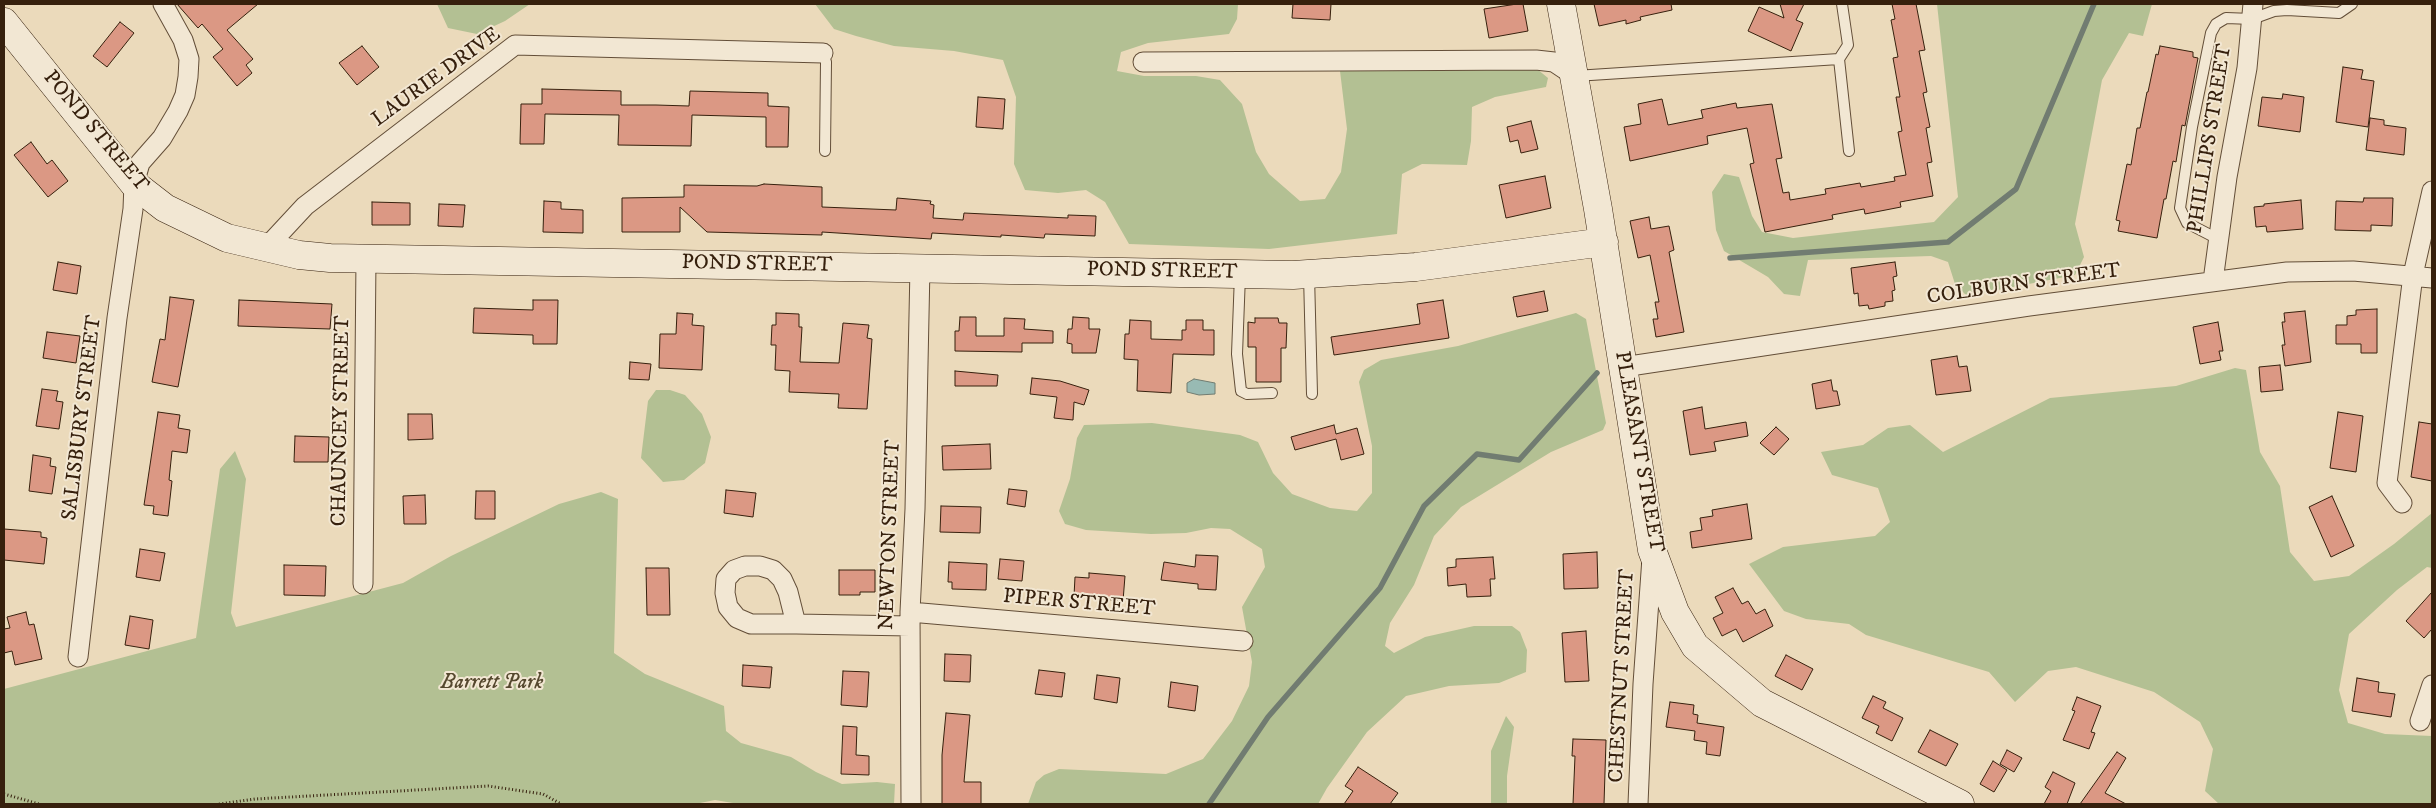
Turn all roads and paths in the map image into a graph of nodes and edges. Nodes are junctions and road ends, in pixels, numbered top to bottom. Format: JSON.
{"nodes":[{"id":1,"x":163,"y":4,"type":"edge"},
{"id":2,"x":1561,"y":4,"type":"edge"},
{"id":3,"x":1842,"y":4,"type":"edge"},
{"id":4,"x":2352,"y":4,"type":"edge"},
{"id":5,"x":2253,"y":11,"type":"edge"},
{"id":6,"x":4,"y":22,"type":"edge"},
{"id":7,"x":822,"y":53,"type":"joint"},
{"id":8,"x":1839,"y":59,"type":"junction"},
{"id":9,"x":1143,"y":62,"type":"dead end"},
{"id":10,"x":1575,"y":76,"type":"junction"},
{"id":11,"x":825,"y":151,"type":"dead end"},
{"id":12,"x":1849,"y":151,"type":"dead end"},
{"id":13,"x":134,"y":184,"type":"junction"},
{"id":14,"x":2432,"y":191,"type":"edge"},
{"id":15,"x":2218,"y":239,"type":"junction"},
{"id":16,"x":1604,"y":242,"type":"junction"},
{"id":17,"x":266,"y":248,"type":"junction"},
{"id":18,"x":366,"y":258,"type":"junction"},
{"id":19,"x":920,"y":268,"type":"junction"},
{"id":20,"x":1240,"y":274,"type":"junction"},
{"id":21,"x":1309,"y":274,"type":"junction"},
{"id":22,"x":2413,"y":275,"type":"junction"},
{"id":23,"x":2432,"y":278,"type":"edge"},
{"id":24,"x":2213,"y":281,"type":"junction"},
{"id":25,"x":1623,"y":367,"type":"junction"},
{"id":26,"x":1272,"y":393,"type":"dead end"},
{"id":27,"x":1312,"y":394,"type":"dead end"},
{"id":28,"x":2402,"y":504,"type":"dead end"},
{"id":29,"x":1652,"y":550,"type":"junction"},
{"id":30,"x":363,"y":584,"type":"dead end"},
{"id":31,"x":910,"y":619,"type":"junction"},
{"id":32,"x":796,"y":624,"type":"dead end"},
{"id":33,"x":1243,"y":641,"type":"dead end"},
{"id":34,"x":78,"y":657,"type":"dead end"},
{"id":35,"x":2432,"y":685,"type":"edge"},
{"id":36,"x":2420,"y":721,"type":"dead end"},
{"id":37,"x":4,"y":794,"type":"edge"},
{"id":38,"x":39,"y":804,"type":"edge"},
{"id":39,"x":219,"y":804,"type":"edge"},
{"id":40,"x":561,"y":804,"type":"edge"},
{"id":41,"x":911,"y":804,"type":"edge"},
{"id":42,"x":1638,"y":804,"type":"edge"},
{"id":43,"x":1960,"y":804,"type":"edge"}],
"edges":[{"from":1,"to":13,"type":"street","name":"SALISBURY STREET"},
{"from":2,"to":10,"type":"street","name":"PLEASANT STREET"},
{"from":3,"to":8,"type":"lane"},
{"from":4,"to":5,"type":"lane"},
{"from":5,"to":15,"type":"street","name":"PHILLIPS STREET"},
{"from":5,"to":15,"type":"lane"},
{"from":6,"to":13,"type":"street","name":"POND STREET"},
{"from":7,"to":11,"type":"lane"},
{"from":7,"to":17,"type":"street","name":"LAURIE DRIVE"},
{"from":8,"to":10,"type":"lane"},
{"from":8,"to":12,"type":"lane"},
{"from":9,"to":10,"type":"street"},
{"from":10,"to":16,"type":"street","name":"PLEASANT STREET"},
{"from":13,"to":17,"type":"street","name":"POND STREET"},
{"from":13,"to":34,"type":"street","name":"SALISBURY STREET"},
{"from":14,"to":22,"type":"street"},
{"from":15,"to":24,"type":"street","name":"PHILLIPS STREET"},
{"from":16,"to":21,"type":"street","name":"POND STREET"},
{"from":16,"to":25,"type":"street","name":"PLEASANT STREET"},
{"from":17,"to":18,"type":"street","name":"POND STREET"},
{"from":18,"to":19,"type":"street","name":"POND STREET"},
{"from":18,"to":30,"type":"street","name":"CHAUNCEY STREET"},
{"from":19,"to":20,"type":"street","name":"POND STREET"},
{"from":19,"to":31,"type":"street","name":"NEWTON STREET"},
{"from":20,"to":21,"type":"street","name":"POND STREET"},
{"from":20,"to":26,"type":"lane"},
{"from":21,"to":27,"type":"lane"},
{"from":22,"to":23,"type":"street","name":"COLBURN STREET"},
{"from":22,"to":24,"type":"street","name":"COLBURN STREET"},
{"from":22,"to":28,"type":"street"},
{"from":24,"to":25,"type":"street","name":"COLBURN STREET"},
{"from":25,"to":29,"type":"street","name":"PLEASANT STREET"},
{"from":29,"to":42,"type":"street","name":"CHESTNUT STREET"},
{"from":29,"to":43,"type":"street","name":"PLEASANT STREET"},
{"from":31,"to":32,"type":"street","name":"PIPER STREET"},
{"from":31,"to":33,"type":"street","name":"PIPER STREET"},
{"from":31,"to":41,"type":"street","name":"NEWTON STREET"},
{"from":35,"to":36,"type":"street"},
{"from":37,"to":38,"type":"path"},
{"from":39,"to":40,"type":"path"}]}
